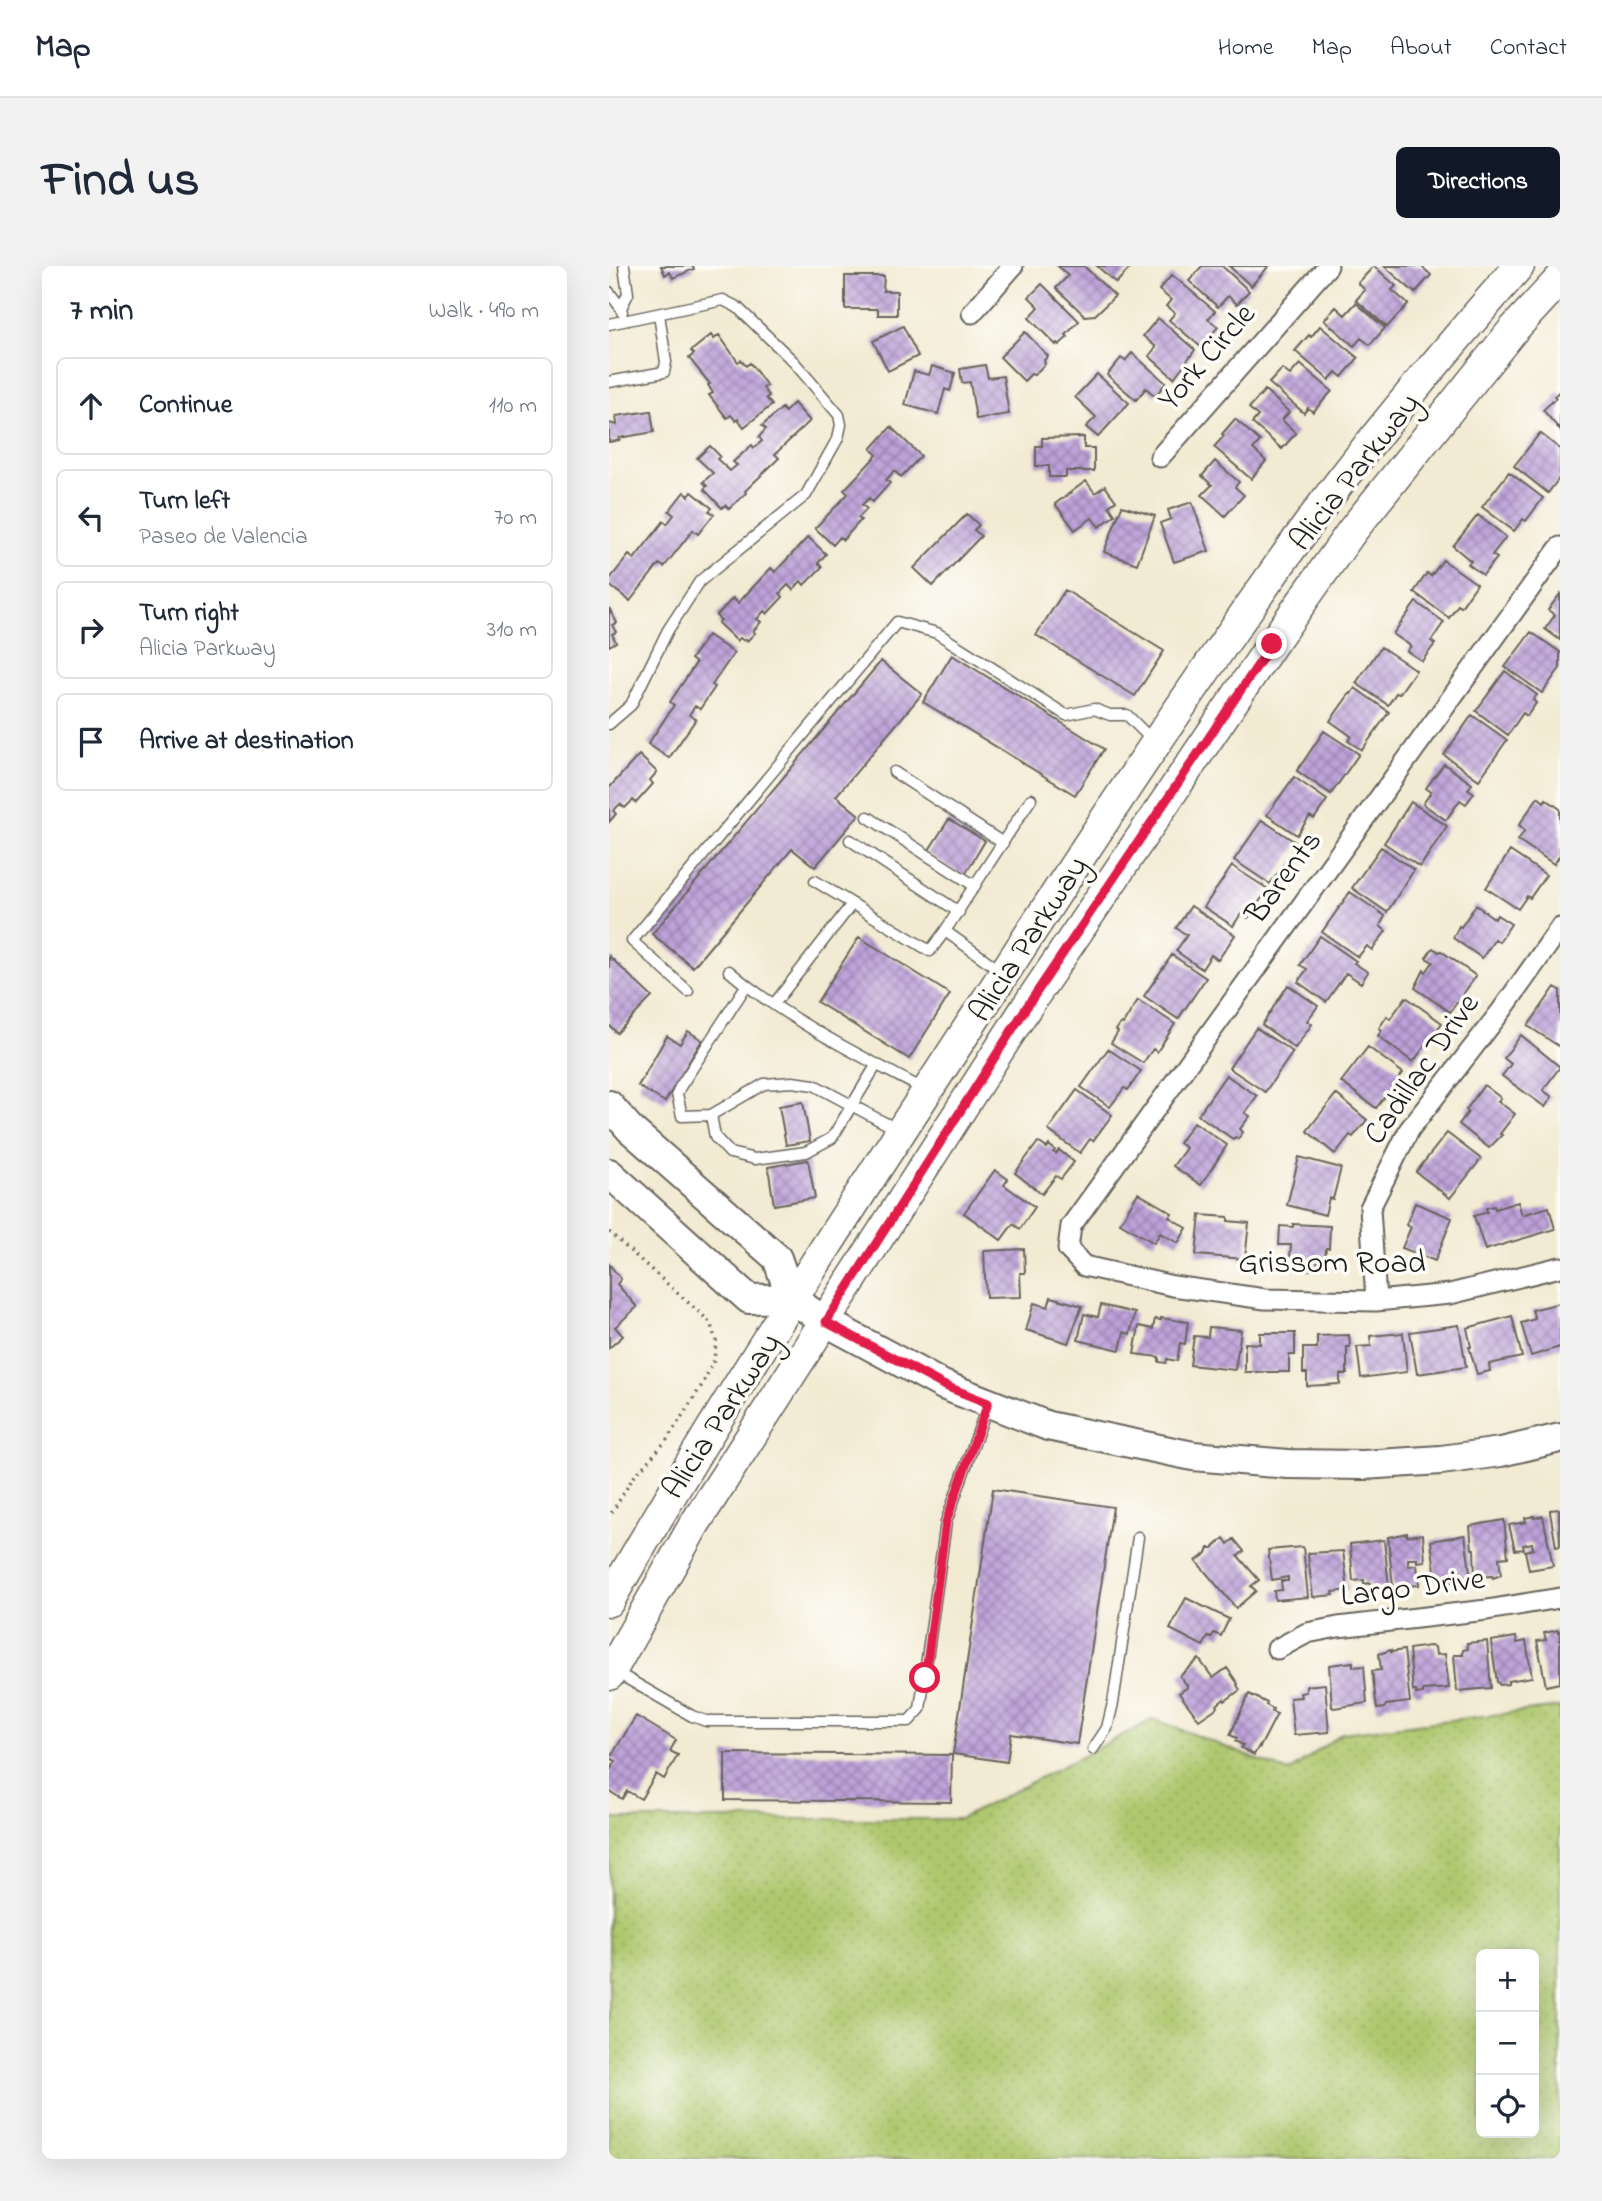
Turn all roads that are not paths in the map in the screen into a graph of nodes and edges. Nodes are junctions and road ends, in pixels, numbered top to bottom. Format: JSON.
{"nodes":[{"id":1,"x":624,"y":266,"type":"edge"},
{"id":2,"x":1013,"y":266,"type":"edge"},
{"id":3,"x":1328,"y":266,"type":"edge"},
{"id":4,"x":1520,"y":266,"type":"edge"},
{"id":5,"x":1560,"y":279,"type":"edge"},
{"id":6,"x":609,"y":292,"type":"edge"},
{"id":7,"x":621,"y":308,"type":"junction"},
{"id":8,"x":972,"y":313,"type":"dead end"},
{"id":9,"x":659,"y":314,"type":"junction"},
{"id":10,"x":623,"y":322,"type":"junction"},
{"id":11,"x":609,"y":324,"type":"edge"},
{"id":12,"x":609,"y":382,"type":"edge"},
{"id":13,"x":1160,"y":457,"type":"dead end"},
{"id":14,"x":1560,"y":547,"type":"edge"},
{"id":15,"x":609,"y":724,"type":"edge"},
{"id":16,"x":1155,"y":744,"type":"junction"},
{"id":17,"x":894,"y":772,"type":"dead end"},
{"id":18,"x":1031,"y":799,"type":"dead end"},
{"id":19,"x":868,"y":817,"type":"dead end"},
{"id":20,"x":1092,"y":837,"type":"junction"},
{"id":21,"x":850,"y":840,"type":"dead end"},
{"id":22,"x":1003,"y":843,"type":"junction"},
{"id":23,"x":1125,"y":861,"type":"junction"},
{"id":24,"x":815,"y":881,"type":"dead end"},
{"id":25,"x":975,"y":886,"type":"junction"},
{"id":26,"x":852,"y":904,"type":"junction"},
{"id":27,"x":958,"y":912,"type":"junction"},
{"id":28,"x":1560,"y":928,"type":"edge"},
{"id":29,"x":946,"y":931,"type":"junction"},
{"id":30,"x":729,"y":971,"type":"dead end"},
{"id":31,"x":1004,"y":973,"type":"junction"},
{"id":32,"x":746,"y":986,"type":"junction"},
{"id":33,"x":688,"y":991,"type":"dead end"},
{"id":34,"x":774,"y":1004,"type":"junction"},
{"id":35,"x":877,"y":1065,"type":"junction"},
{"id":36,"x":926,"y":1091,"type":"junction"},
{"id":37,"x":852,"y":1104,"type":"junction"},
{"id":38,"x":609,"y":1105,"type":"edge"},
{"id":39,"x":711,"y":1115,"type":"junction"},
{"id":40,"x":900,"y":1132,"type":"junction"},
{"id":41,"x":609,"y":1173,"type":"edge"},
{"id":42,"x":1068,"y":1249,"type":"joint"},
{"id":43,"x":1560,"y":1267,"type":"edge"},
{"id":44,"x":791,"y":1298,"type":"junction"},
{"id":45,"x":1376,"y":1301,"type":"junction"},
{"id":46,"x":826,"y":1322,"type":"junction"},
{"id":47,"x":988,"y":1403,"type":"junction"},
{"id":48,"x":1560,"y":1438,"type":"edge"},
{"id":49,"x":1138,"y":1537,"type":"dead end"},
{"id":50,"x":1560,"y":1598,"type":"edge"},
{"id":51,"x":609,"y":1601,"type":"edge"},
{"id":52,"x":1277,"y":1649,"type":"dead end"},
{"id":53,"x":610,"y":1671,"type":"edge"},
{"id":54,"x":1093,"y":1749,"type":"dead end"}],
"edges":[{"from":1,"to":7,"type":"lane"},
{"from":2,"to":8,"type":"street"},
{"from":3,"to":13,"type":"street","name":"York Circle"},
{"from":4,"to":16,"type":"main road","name":"Alicia Parkway"},
{"from":5,"to":23,"type":"main road","name":"Alicia Parkway"},
{"from":6,"to":7,"type":"lane"},
{"from":7,"to":10,"type":"lane"},
{"from":9,"to":10,"type":"lane"},
{"from":9,"to":12,"type":"lane"},
{"from":9,"to":15,"type":"lane"},
{"from":10,"to":11,"type":"lane"},
{"from":14,"to":42,"type":"street","name":"Barents"},
{"from":16,"to":20,"type":"main road","name":"Alicia Parkway"},
{"from":16,"to":33,"type":"lane"},
{"from":17,"to":22,"type":"lane"},
{"from":18,"to":22,"type":"lane"},
{"from":19,"to":25,"type":"lane"},
{"from":20,"to":23,"type":"main road"},
{"from":20,"to":31,"type":"main road","name":"Alicia Parkway"},
{"from":21,"to":27,"type":"lane"},
{"from":22,"to":25,"type":"lane"},
{"from":23,"to":46,"type":"main road","name":"Alicia Parkway"},
{"from":24,"to":26,"type":"lane"},
{"from":25,"to":27,"type":"lane"},
{"from":26,"to":29,"type":"lane"},
{"from":26,"to":34,"type":"lane"},
{"from":27,"to":29,"type":"lane"},
{"from":28,"to":45,"type":"street","name":"Cadillac Drive"},
{"from":29,"to":31,"type":"lane"},
{"from":30,"to":32,"type":"lane"},
{"from":31,"to":36,"type":"main road","name":"Alicia Parkway"},
{"from":32,"to":34,"type":"lane"},
{"from":32,"to":39,"type":"lane"},
{"from":34,"to":35,"type":"lane"},
{"from":35,"to":36,"type":"lane"},
{"from":35,"to":37,"type":"lane"},
{"from":36,"to":40,"type":"main road","name":"Alicia Parkway"},
{"from":37,"to":39,"type":"lane"},
{"from":37,"to":39,"type":"lane"},
{"from":37,"to":40,"type":"lane"},
{"from":38,"to":44,"type":"main road"},
{"from":40,"to":44,"type":"main road","name":"Alicia Parkway"},
{"from":41,"to":44,"type":"main road"},
{"from":42,"to":45,"type":"street","name":"Grissom Road"},
{"from":43,"to":45,"type":"street","name":"Grissom Road"},
{"from":44,"to":46,"type":"main road"},
{"from":44,"to":51,"type":"main road","name":"Alicia Parkway"},
{"from":46,"to":47,"type":"main road"},
{"from":46,"to":53,"type":"main road","name":"Alicia Parkway"},
{"from":47,"to":48,"type":"main road"},
{"from":47,"to":53,"type":"lane"},
{"from":49,"to":54,"type":"lane"},
{"from":50,"to":52,"type":"street","name":"Largo Drive"}]}
